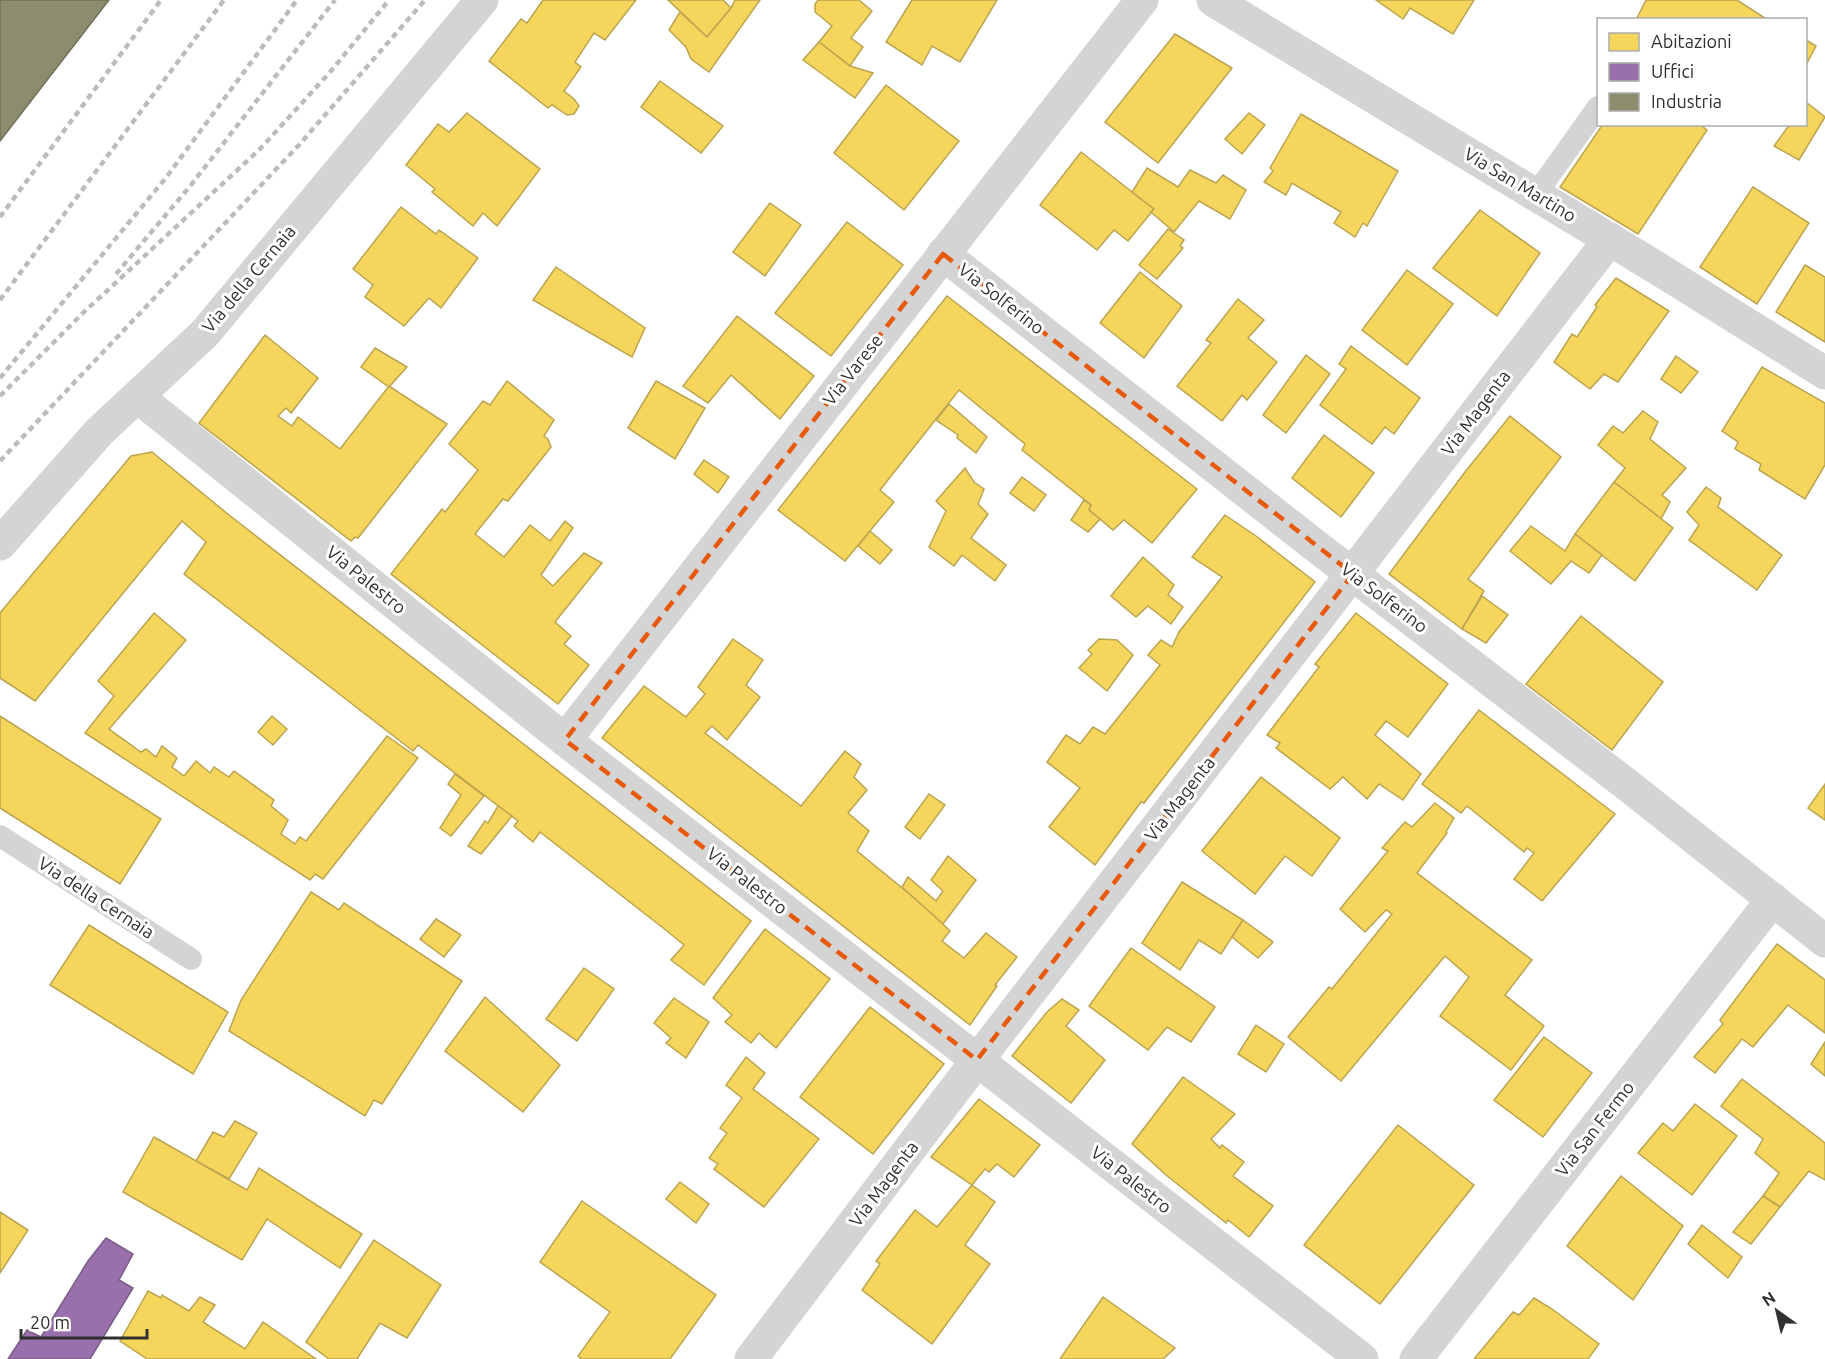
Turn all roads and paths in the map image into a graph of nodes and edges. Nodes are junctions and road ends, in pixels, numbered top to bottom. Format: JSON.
{"nodes":[{"id":1,"x":482,"y":0,"type":"edge"},
{"id":2,"x":1142,"y":0,"type":"edge"},
{"id":3,"x":1213,"y":0,"type":"edge"},
{"id":4,"x":1597,"y":110,"type":"edge"},
{"id":5,"x":1536,"y":194,"type":"junction"},
{"id":6,"x":1610,"y":239,"type":"junction"},
{"id":7,"x":943,"y":254,"type":"junction"},
{"id":8,"x":1825,"y":373,"type":"edge"},
{"id":9,"x":138,"y":397,"type":"junction"},
{"id":10,"x":0,"y":544,"type":"edge"},
{"id":11,"x":1353,"y":574,"type":"junction"},
{"id":12,"x":565,"y":740,"type":"junction"},
{"id":13,"x":0,"y":836,"type":"edge"},
{"id":14,"x":1773,"y":899,"type":"junction"},
{"id":15,"x":1825,"y":941,"type":"edge"},
{"id":16,"x":191,"y":959,"type":"dead end"},
{"id":17,"x":977,"y":1060,"type":"junction"},
{"id":18,"x":751,"y":1359,"type":"edge"},
{"id":19,"x":1362,"y":1359,"type":"edge"},
{"id":20,"x":1416,"y":1359,"type":"edge"}],
"edges":[{"from":1,"to":9,"type":"street","name":"Via della Cernaia"},
{"from":2,"to":7,"type":"street","name":"Via Varese"},
{"from":3,"to":5,"type":"street","name":"Via San Martino"},
{"from":4,"to":5,"type":"lane"},
{"from":5,"to":6,"type":"street","name":"Via San Martino"},
{"from":6,"to":8,"type":"street","name":"Via San Martino"},
{"from":6,"to":11,"type":"street","name":"Via Magenta"},
{"from":7,"to":11,"type":"street","name":"Via Solferino"},
{"from":7,"to":12,"type":"street","name":"Via Varese"},
{"from":9,"to":10,"type":"street","name":"Via della Cernaia"},
{"from":9,"to":12,"type":"street","name":"Via Palestro"},
{"from":11,"to":14,"type":"street","name":"Via Solferino"},
{"from":11,"to":17,"type":"street","name":"Via Magenta"},
{"from":12,"to":17,"type":"street","name":"Via Palestro"},
{"from":13,"to":16,"type":"lane","name":"Via della Cernaia"},
{"from":14,"to":15,"type":"street","name":"Via Solferino"},
{"from":14,"to":20,"type":"street","name":"Via San Fermo"},
{"from":17,"to":18,"type":"street","name":"Via Magenta"},
{"from":17,"to":19,"type":"street","name":"Via Palestro"}]}
